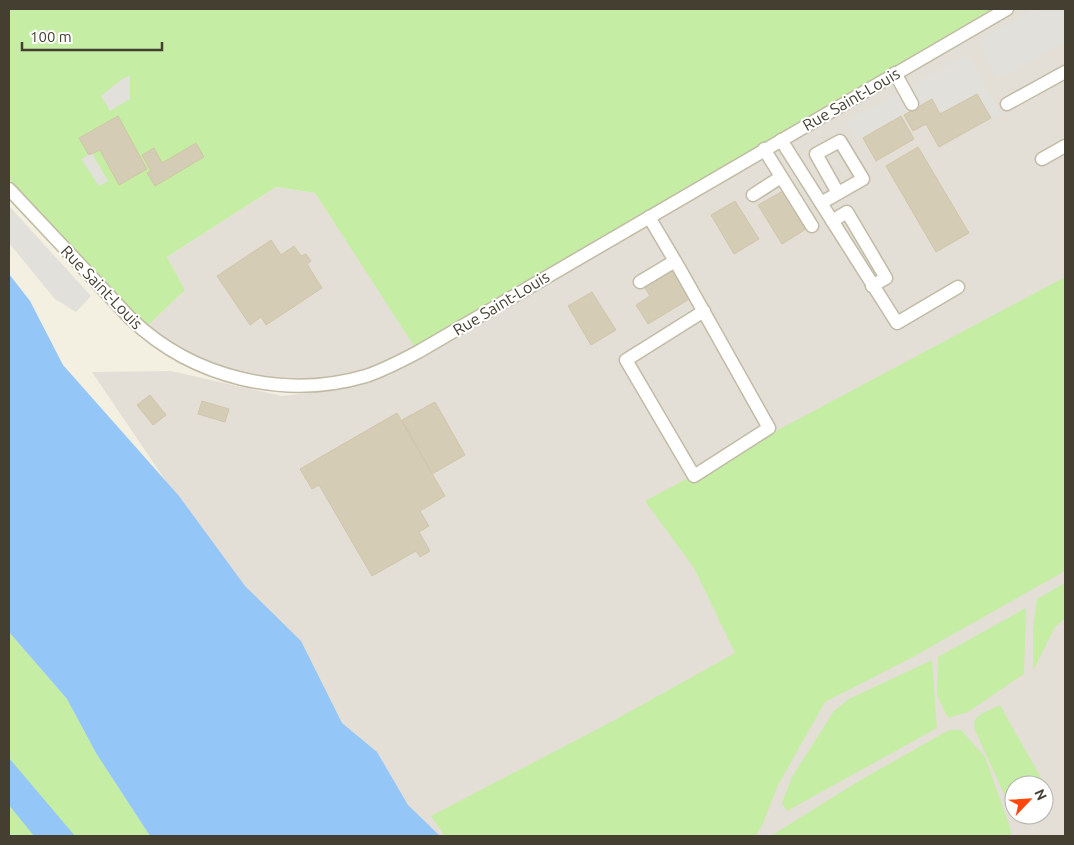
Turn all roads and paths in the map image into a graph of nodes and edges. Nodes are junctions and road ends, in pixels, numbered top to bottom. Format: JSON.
{"nodes":[{"id":1,"x":1007,"y":9,"type":"edge"},
{"id":2,"x":1065,"y":72,"type":"edge"},
{"id":3,"x":895,"y":73,"type":"junction"},
{"id":4,"x":912,"y":104,"type":"dead end"},
{"id":5,"x":1007,"y":104,"type":"dead end"},
{"id":6,"x":781,"y":140,"type":"junction"},
{"id":7,"x":1065,"y":146,"type":"edge"},
{"id":8,"x":764,"y":150,"type":"junction"},
{"id":9,"x":1042,"y":159,"type":"dead end"},
{"id":10,"x":781,"y":177,"type":"junction"},
{"id":11,"x":9,"y":189,"type":"edge"},
{"id":12,"x":838,"y":193,"type":"dead end"},
{"id":13,"x":753,"y":195,"type":"dead end"},
{"id":14,"x":821,"y":203,"type":"junction"},
{"id":15,"x":649,"y":217,"type":"junction"},
{"id":16,"x":832,"y":221,"type":"junction"},
{"id":17,"x":812,"y":226,"type":"dead end"},
{"id":18,"x":675,"y":261,"type":"junction"},
{"id":19,"x":640,"y":282,"type":"dead end"},
{"id":20,"x":872,"y":286,"type":"junction"},
{"id":21,"x":958,"y":287,"type":"dead end"},
{"id":22,"x":704,"y":312,"type":"junction"}],
"edges":[{"from":1,"to":3,"type":"street","name":"Rue Saint-Louis"},
{"from":2,"to":5,"type":"street"},
{"from":3,"to":4,"type":"street"},
{"from":3,"to":6,"type":"street","name":"Rue Saint-Louis"},
{"from":6,"to":8,"type":"street","name":"Rue Saint-Louis"},
{"from":6,"to":14,"type":"street"},
{"from":7,"to":9,"type":"street"},
{"from":8,"to":10,"type":"street"},
{"from":8,"to":15,"type":"street","name":"Rue Saint-Louis"},
{"from":10,"to":13,"type":"street"},
{"from":10,"to":17,"type":"street"},
{"from":11,"to":15,"type":"street","name":"Rue Saint-Louis"},
{"from":12,"to":14,"type":"street"},
{"from":14,"to":16,"type":"street"},
{"from":15,"to":18,"type":"street"},
{"from":16,"to":20,"type":"street"},
{"from":16,"to":20,"type":"street"},
{"from":18,"to":19,"type":"street"},
{"from":18,"to":22,"type":"street"},
{"from":20,"to":21,"type":"street"},
{"from":22,"to":22,"type":"street"}]}
